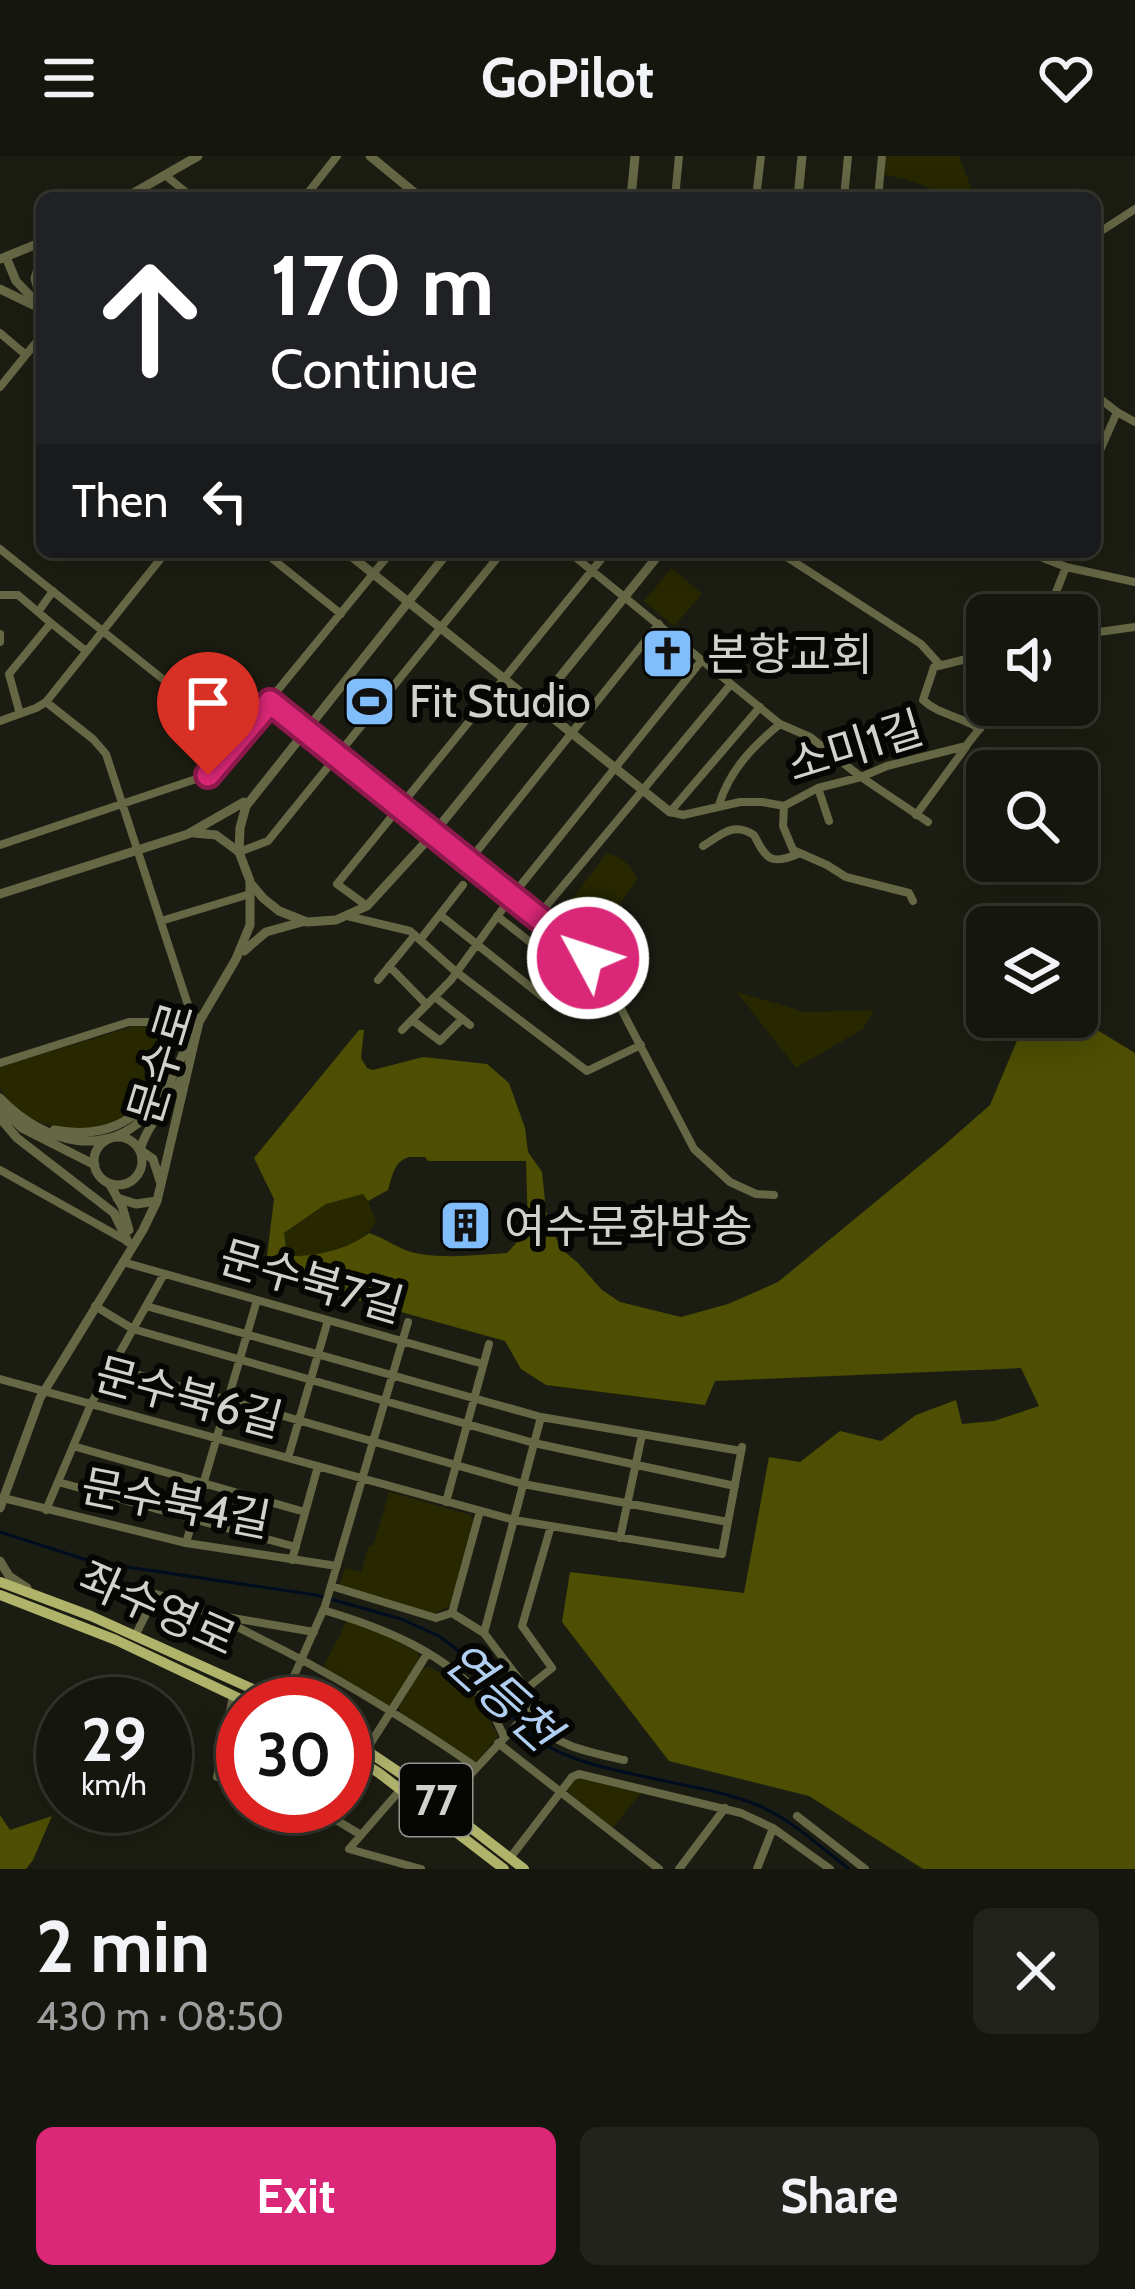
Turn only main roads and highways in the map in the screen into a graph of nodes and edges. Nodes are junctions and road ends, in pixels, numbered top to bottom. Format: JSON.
{"nodes":[{"id":1,"x":0,"y":1582,"type":"edge"},
{"id":2,"x":0,"y":1595,"type":"edge"},
{"id":3,"x":225,"y":1677,"type":"edge"},
{"id":4,"x":216,"y":1688,"type":"edge"},
{"id":5,"x":372,"y":1753,"type":"edge"},
{"id":6,"x":372,"y":1770,"type":"edge"},
{"id":7,"x":507,"y":1864,"type":"edge"},
{"id":8,"x":524,"y":1869,"type":"edge"}],
"edges":[{"from":1,"to":3,"type":"main road","name":"좌수영로"},
{"from":2,"to":4,"type":"main road","name":"좌수영로"},
{"from":5,"to":7,"type":"main road","number":"77"},
{"from":6,"to":7,"type":"main road","number":"77"},
{"from":7,"to":8,"type":"main road","number":"77"}]}
